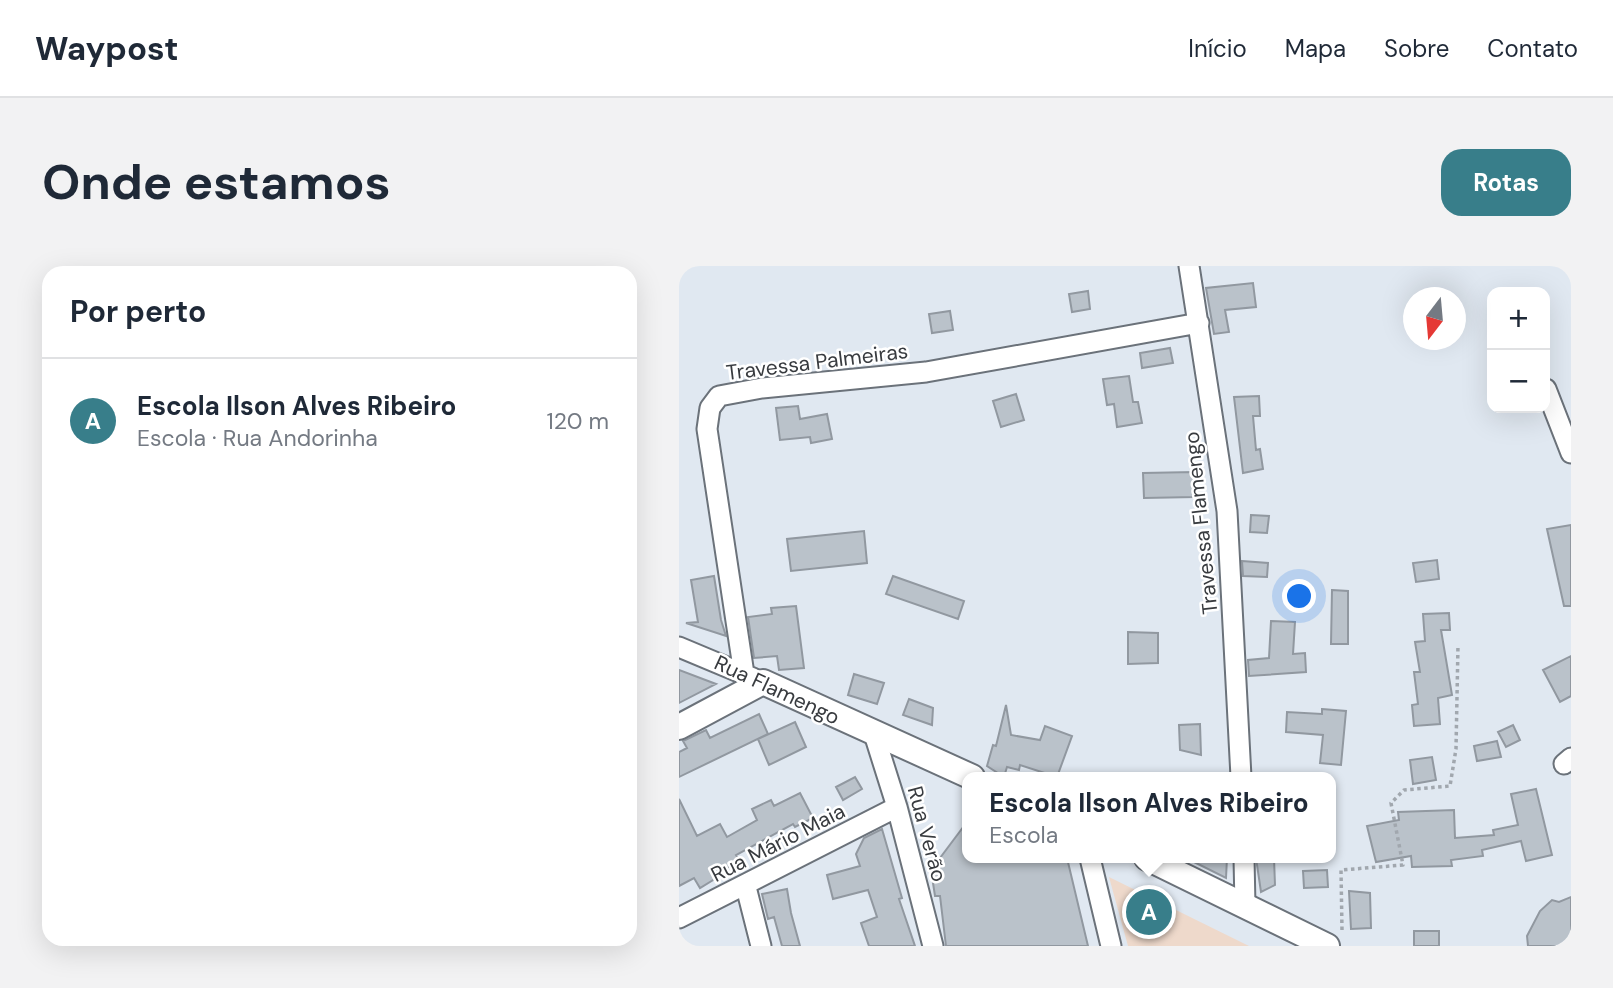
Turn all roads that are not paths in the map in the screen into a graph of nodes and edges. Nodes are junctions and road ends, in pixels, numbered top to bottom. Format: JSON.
{"nodes":[{"id":1,"x":1189,"y":266,"type":"edge"},
{"id":2,"x":1199,"y":323,"type":"junction"},
{"id":3,"x":1550,"y":399,"type":"edge"},
{"id":4,"x":1571,"y":453,"type":"edge"},
{"id":5,"x":679,"y":647,"type":"edge"},
{"id":6,"x":754,"y":678,"type":"junction"},
{"id":7,"x":679,"y":727,"type":"edge"},
{"id":8,"x":874,"y":734,"type":"junction"},
{"id":9,"x":1241,"y":772,"type":"edge"},
{"id":10,"x":962,"y":773,"type":"edge"},
{"id":11,"x":897,"y":807,"type":"junction"},
{"id":12,"x":1091,"y":863,"type":"edge"},
{"id":13,"x":1157,"y":863,"type":"edge"},
{"id":14,"x":1244,"y":863,"type":"edge"},
{"id":15,"x":745,"y":887,"type":"junction"},
{"id":16,"x":1245,"y":906,"type":"junction"},
{"id":17,"x":679,"y":918,"type":"edge"},
{"id":18,"x":1335,"y":940,"type":"edge"},
{"id":19,"x":761,"y":946,"type":"edge"},
{"id":20,"x":933,"y":946,"type":"edge"},
{"id":21,"x":1111,"y":946,"type":"edge"}],
"edges":[{"from":1,"to":2,"type":"street","name":"Travessa Flamengo"},
{"from":2,"to":6,"type":"street","name":"Travessa Palmeiras"},
{"from":2,"to":9,"type":"street","name":"Travessa Flamengo"},
{"from":3,"to":4,"type":"street"},
{"from":5,"to":6,"type":"street","name":"Rua Flamengo"},
{"from":6,"to":7,"type":"street"},
{"from":6,"to":8,"type":"street","name":"Rua Flamengo"},
{"from":8,"to":10,"type":"street","name":"Rua Flamengo"},
{"from":8,"to":11,"type":"street","name":"Rua Verão"},
{"from":11,"to":15,"type":"street","name":"Rua Mário Maia"},
{"from":11,"to":20,"type":"street","name":"Rua Verão"},
{"from":12,"to":21,"type":"street"},
{"from":13,"to":16,"type":"street"},
{"from":14,"to":16,"type":"street"},
{"from":15,"to":17,"type":"street","name":"Rua Mário Maia"},
{"from":15,"to":19,"type":"street"},
{"from":16,"to":18,"type":"street"}]}
